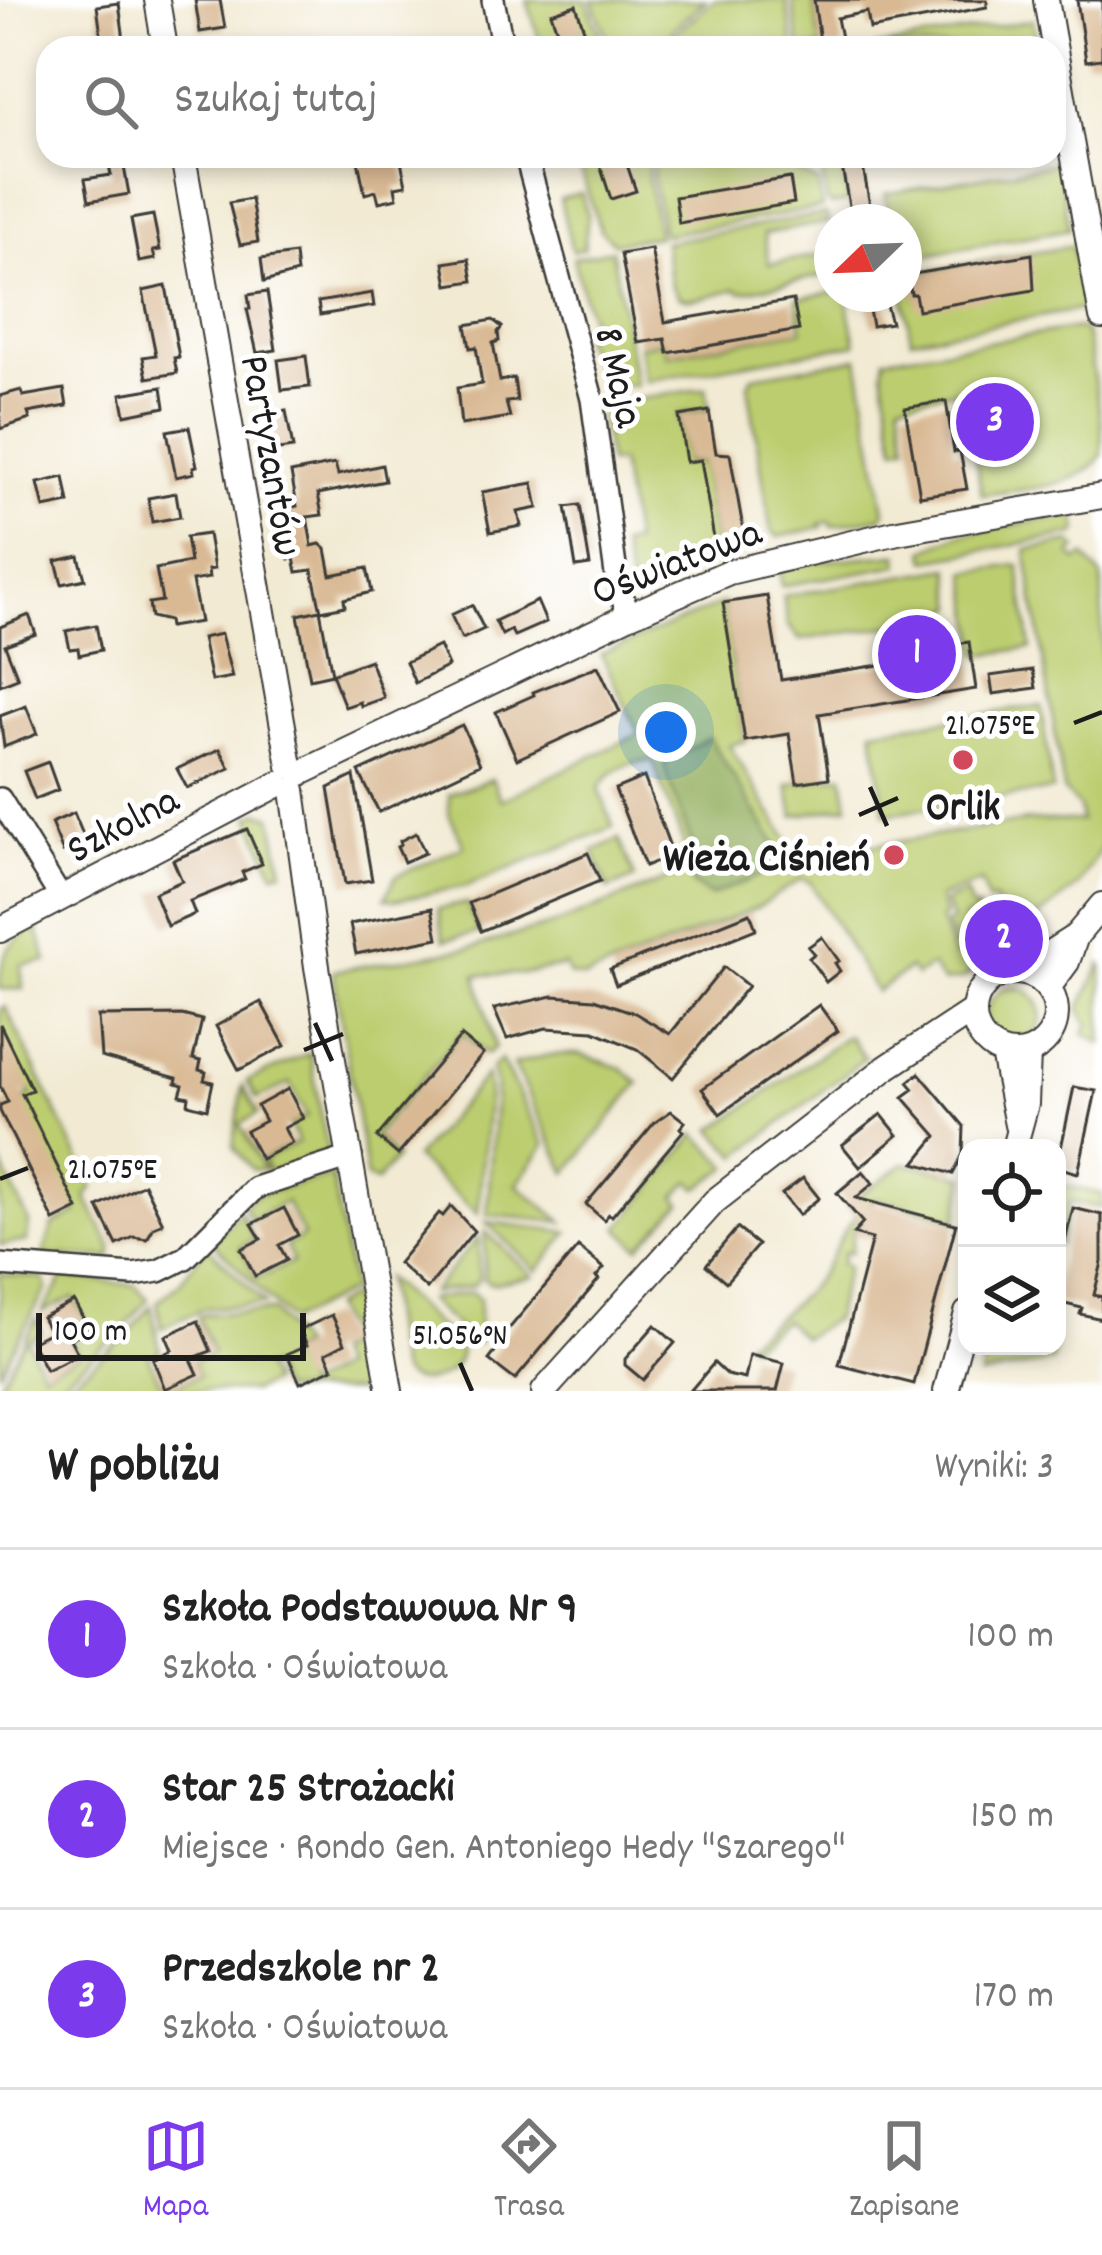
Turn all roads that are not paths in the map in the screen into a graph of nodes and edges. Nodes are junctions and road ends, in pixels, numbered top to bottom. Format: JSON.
{"nodes":[{"id":1,"x":157,"y":0,"type":"edge"},
{"id":2,"x":493,"y":0,"type":"edge"},
{"id":3,"x":1046,"y":0,"type":"edge"},
{"id":4,"x":163,"y":36,"type":"edge"},
{"id":5,"x":500,"y":36,"type":"edge"},
{"id":6,"x":1052,"y":36,"type":"edge"},
{"id":7,"x":1066,"y":113,"type":"edge"},
{"id":8,"x":186,"y":168,"type":"edge"},
{"id":9,"x":529,"y":168,"type":"edge"},
{"id":10,"x":1102,"y":316,"type":"edge"},
{"id":11,"x":1102,"y":496,"type":"edge"},
{"id":12,"x":628,"y":616,"type":"junction"},
{"id":13,"x":291,"y":778,"type":"junction"},
{"id":14,"x":0,"y":799,"type":"edge"},
{"id":15,"x":61,"y":898,"type":"junction"},
{"id":16,"x":1102,"y":905,"type":"edge"},
{"id":17,"x":0,"y":930,"type":"edge"},
{"id":18,"x":1039,"y":981,"type":"junction"},
{"id":19,"x":974,"y":1010,"type":"junction"},
{"id":20,"x":981,"y":1036,"type":"junction"},
{"id":21,"x":916,"y":1051,"type":"junction"},
{"id":22,"x":1015,"y":1053,"type":"junction"},
{"id":23,"x":1016,"y":1138,"type":"edge"},
{"id":24,"x":351,"y":1157,"type":"junction"},
{"id":25,"x":0,"y":1265,"type":"edge"},
{"id":26,"x":958,"y":1346,"type":"edge"},
{"id":27,"x":390,"y":1391,"type":"edge"},
{"id":28,"x":544,"y":1391,"type":"edge"},
{"id":29,"x":946,"y":1391,"type":"edge"}],
"edges":[{"from":1,"to":4,"type":"street"},
{"from":2,"to":5,"type":"street"},
{"from":3,"to":6,"type":"street"},
{"from":7,"to":10,"type":"street"},
{"from":8,"to":13,"type":"street","name":"Partyzantów"},
{"from":9,"to":12,"type":"street","name":"8 Maja"},
{"from":11,"to":12,"type":"street","name":"Oświatowa"},
{"from":12,"to":13,"type":"street","name":"Oświatowa"},
{"from":13,"to":15,"type":"street","name":"Szkolna"},
{"from":13,"to":24,"type":"street","name":"Partyzantów"},
{"from":14,"to":15,"type":"street"},
{"from":15,"to":17,"type":"street","name":"Szkolna"},
{"from":16,"to":18,"type":"street"},
{"from":18,"to":19,"type":"street"},
{"from":18,"to":22,"type":"street"},
{"from":19,"to":20,"type":"street"},
{"from":19,"to":21,"type":"street"},
{"from":20,"to":21,"type":"street"},
{"from":20,"to":22,"type":"street"},
{"from":21,"to":28,"type":"street"},
{"from":22,"to":23,"type":"street"},
{"from":24,"to":25,"type":"street"},
{"from":24,"to":27,"type":"street","name":"Partyzantów"},
{"from":26,"to":29,"type":"street"}]}
